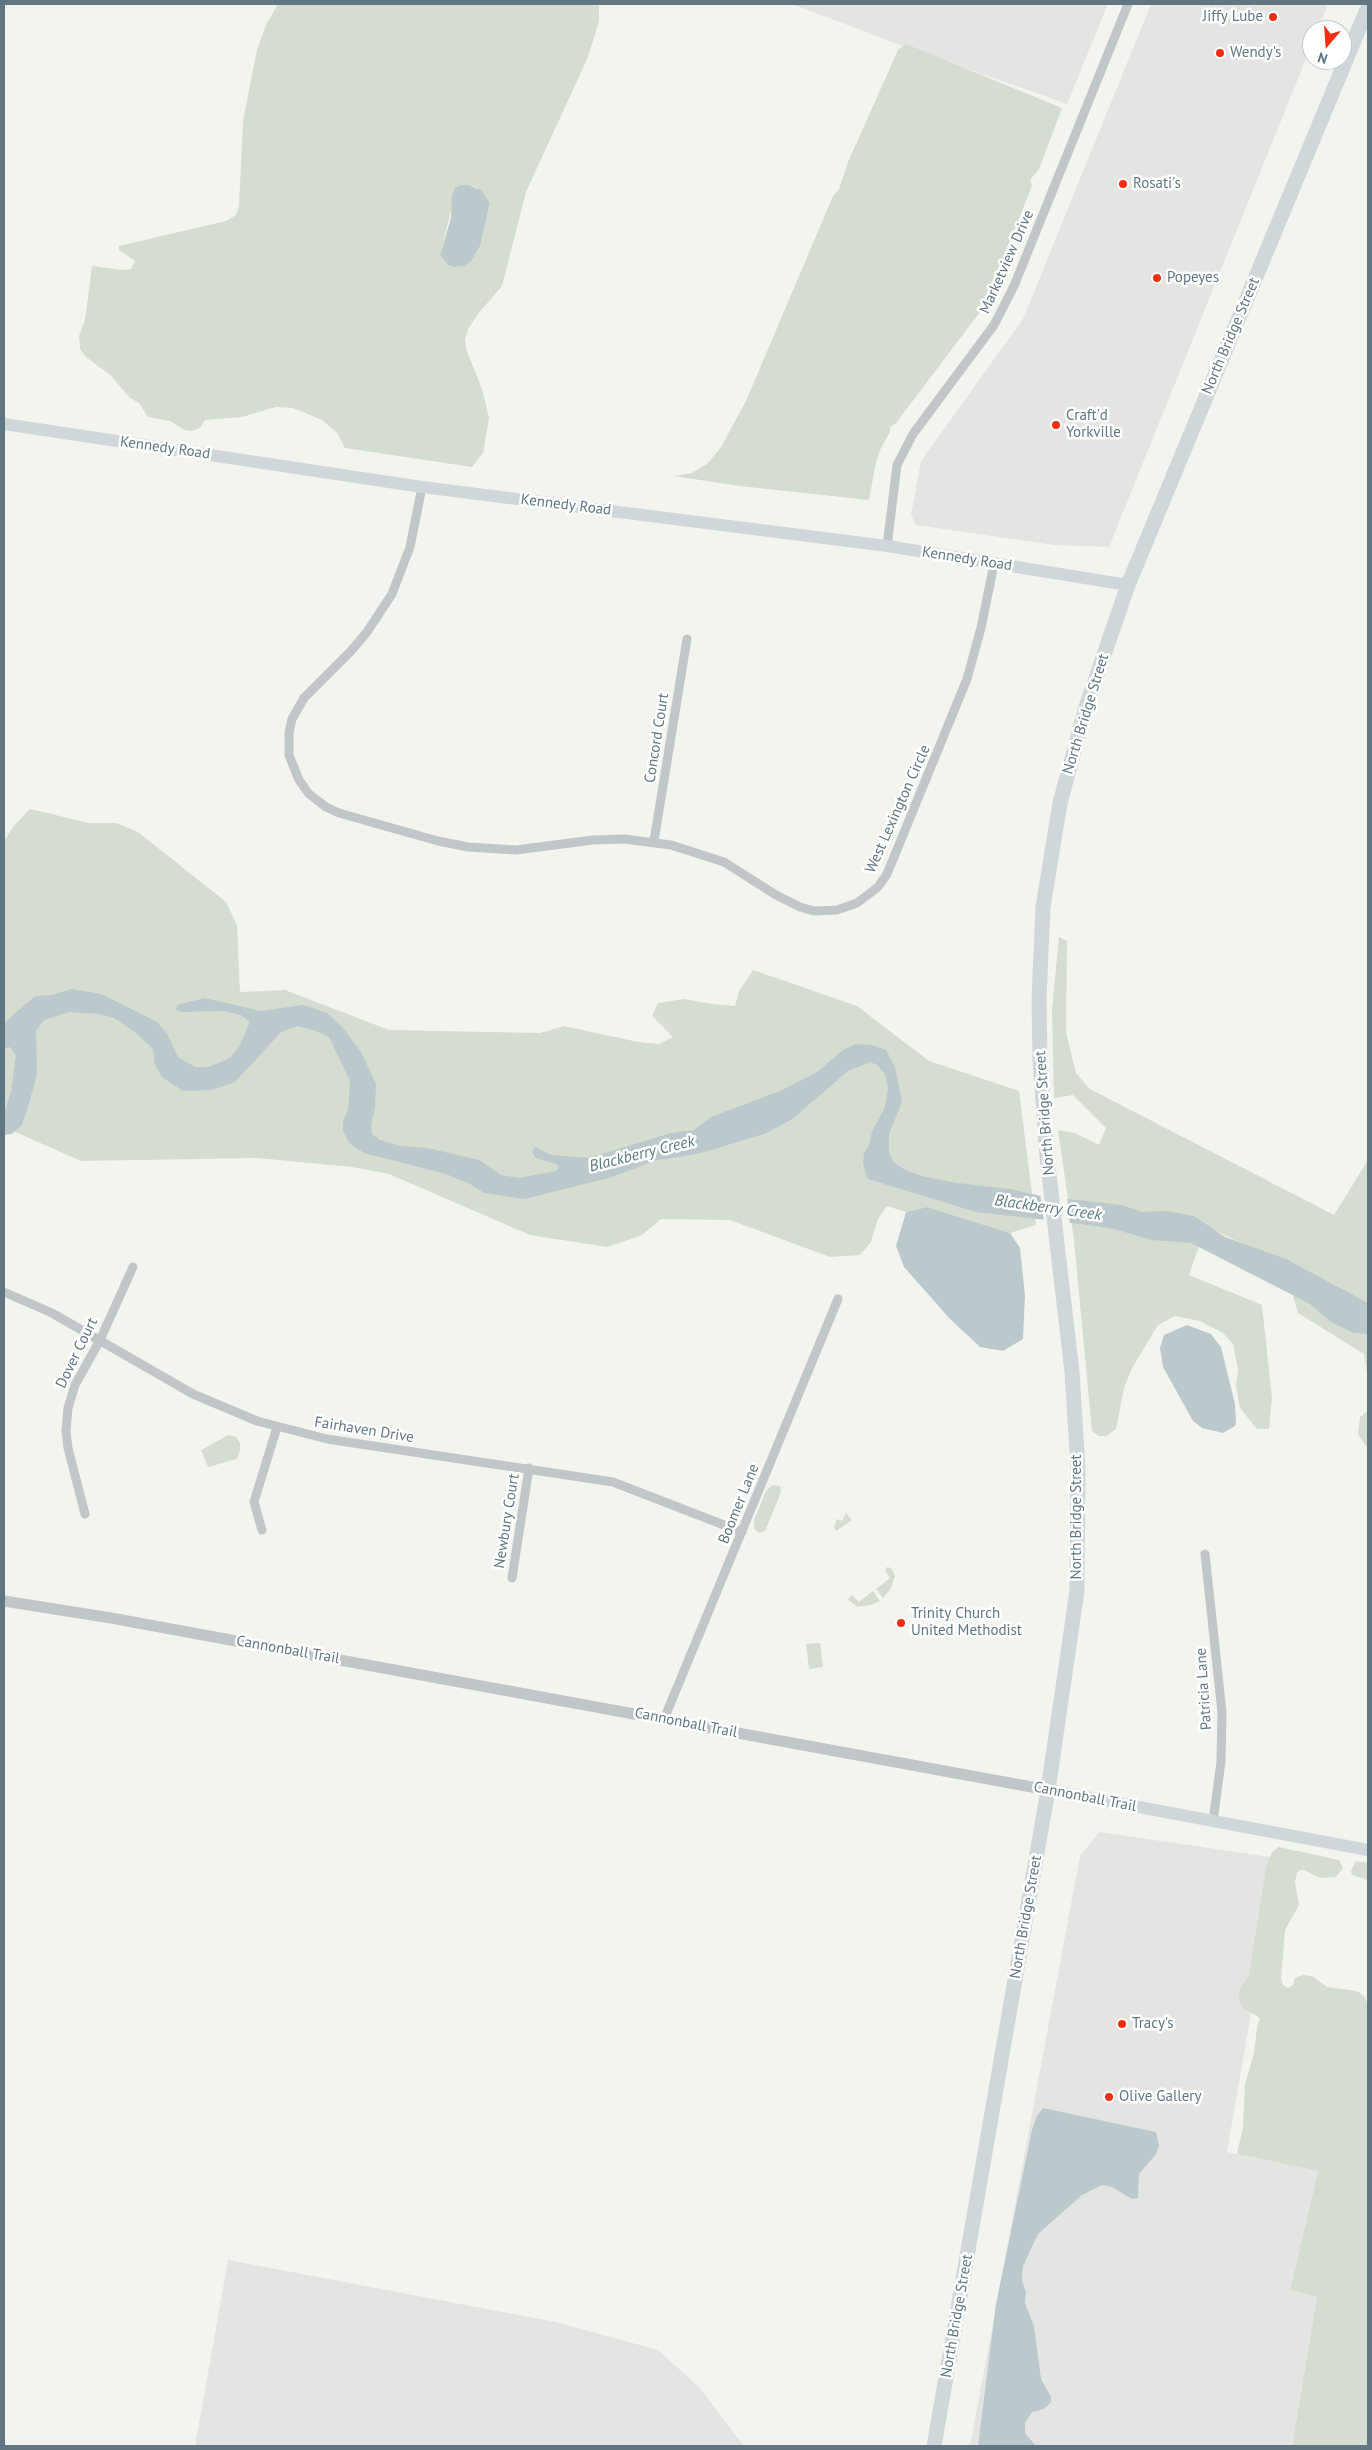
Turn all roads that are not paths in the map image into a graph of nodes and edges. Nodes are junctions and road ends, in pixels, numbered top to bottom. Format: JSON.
{"nodes":[{"id":1,"x":1128,"y":4,"type":"edge"},
{"id":2,"x":1368,"y":7,"type":"edge"},
{"id":3,"x":4,"y":424,"type":"edge"},
{"id":4,"x":422,"y":487,"type":"junction"},
{"id":5,"x":887,"y":546,"type":"junction"},
{"id":6,"x":994,"y":564,"type":"junction"},
{"id":7,"x":1128,"y":585,"type":"junction"},
{"id":8,"x":687,"y":640,"type":"dead end"},
{"id":9,"x":654,"y":842,"type":"junction"},
{"id":10,"x":133,"y":1267,"type":"dead end"},
{"id":11,"x":4,"y":1292,"type":"edge"},
{"id":12,"x":838,"y":1299,"type":"dead end"},
{"id":13,"x":100,"y":1340,"type":"junction"},
{"id":14,"x":277,"y":1427,"type":"junction"},
{"id":15,"x":529,"y":1468,"type":"junction"},
{"id":16,"x":85,"y":1514,"type":"dead end"},
{"id":17,"x":262,"y":1530,"type":"dead end"},
{"id":18,"x":742,"y":1532,"type":"junction"},
{"id":19,"x":1205,"y":1554,"type":"dead end"},
{"id":20,"x":512,"y":1578,"type":"dead end"},
{"id":21,"x":4,"y":1601,"type":"edge"},
{"id":22,"x":664,"y":1719,"type":"junction"},
{"id":23,"x":1048,"y":1790,"type":"junction"},
{"id":24,"x":1213,"y":1821,"type":"junction"},
{"id":25,"x":1368,"y":1850,"type":"edge"},
{"id":26,"x":934,"y":2446,"type":"edge"}],
"edges":[{"from":1,"to":5,"type":"street","name":"Marketview Drive"},
{"from":2,"to":7,"type":"highway","name":"North Bridge Street"},
{"from":3,"to":4,"type":"main road","name":"Kennedy Road"},
{"from":4,"to":5,"type":"main road","name":"Kennedy Road"},
{"from":4,"to":9,"type":"street","name":"West Lexington Circle"},
{"from":5,"to":6,"type":"main road","name":"Kennedy Road"},
{"from":6,"to":7,"type":"main road","name":"Kennedy Road"},
{"from":6,"to":9,"type":"street","name":"West Lexington Circle"},
{"from":7,"to":23,"type":"highway","name":"North Bridge Street"},
{"from":8,"to":9,"type":"street","name":"Concord Court"},
{"from":10,"to":13,"type":"street","name":"Dover Court"},
{"from":11,"to":13,"type":"street","name":"Fairhaven Drive"},
{"from":12,"to":18,"type":"street","name":"Boomer Lane"},
{"from":13,"to":14,"type":"street","name":"Fairhaven Drive"},
{"from":13,"to":16,"type":"street","name":"Dover Court"},
{"from":14,"to":15,"type":"street","name":"Fairhaven Drive"},
{"from":14,"to":17,"type":"street"},
{"from":15,"to":18,"type":"street","name":"Fairhaven Drive"},
{"from":15,"to":20,"type":"street","name":"Newbury Court"},
{"from":18,"to":22,"type":"street","name":"Boomer Lane"},
{"from":19,"to":24,"type":"street","name":"Patricia Lane"},
{"from":21,"to":22,"type":"street","name":"Cannonball Trail"},
{"from":22,"to":23,"type":"street","name":"Cannonball Trail"},
{"from":23,"to":24,"type":"main road","name":"Cannonball Trail"},
{"from":23,"to":26,"type":"highway","name":"North Bridge Street"},
{"from":24,"to":25,"type":"main road","name":"Cannonball Trail"}]}
